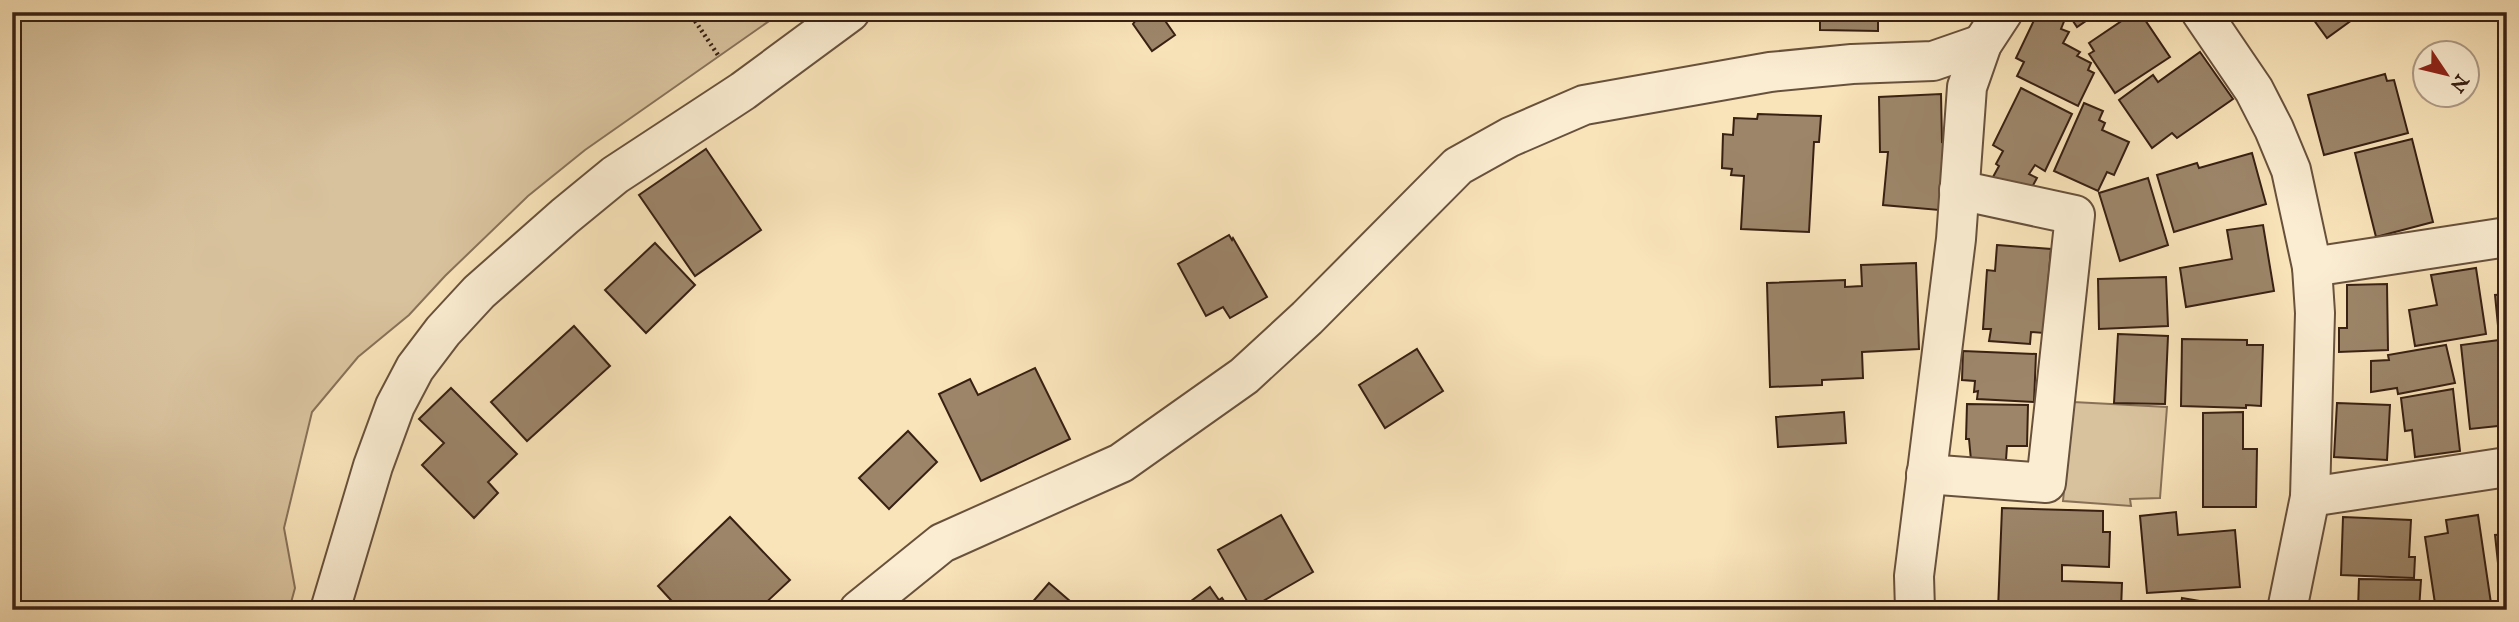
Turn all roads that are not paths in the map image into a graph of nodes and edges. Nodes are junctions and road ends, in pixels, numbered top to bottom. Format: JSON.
{"nodes":[{"id":1,"x":850,"y":12,"type":"edge"},
{"id":2,"x":2003,"y":12,"type":"edge"},
{"id":3,"x":2201,"y":12,"type":"edge"},
{"id":4,"x":1982,"y":44,"type":"junction"},
{"id":5,"x":1959,"y":190,"type":"junction"},
{"id":6,"x":2507,"y":237,"type":"edge"},
{"id":7,"x":2312,"y":267,"type":"junction"},
{"id":8,"x":2507,"y":467,"type":"edge"},
{"id":9,"x":1926,"y":474,"type":"junction"},
{"id":10,"x":2309,"y":497,"type":"junction"},
{"id":11,"x":330,"y":610,"type":"edge"},
{"id":12,"x":859,"y":610,"type":"edge"},
{"id":13,"x":1915,"y":610,"type":"edge"},
{"id":14,"x":2287,"y":610,"type":"edge"}],
"edges":[{"from":1,"to":11,"type":"street"},
{"from":2,"to":4,"type":"street"},
{"from":3,"to":7,"type":"street"},
{"from":4,"to":5,"type":"street"},
{"from":4,"to":12,"type":"street"},
{"from":5,"to":9,"type":"street"},
{"from":5,"to":9,"type":"street"},
{"from":6,"to":7,"type":"street"},
{"from":7,"to":10,"type":"street"},
{"from":8,"to":10,"type":"street"},
{"from":9,"to":13,"type":"street"},
{"from":10,"to":14,"type":"street"}]}
